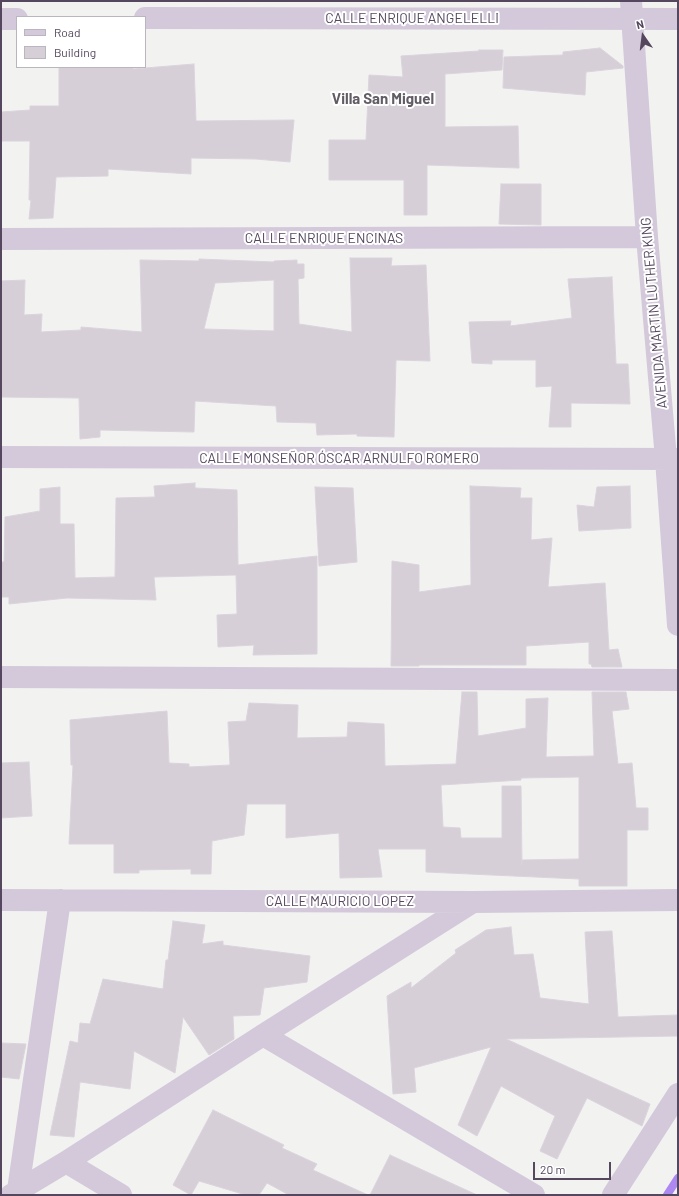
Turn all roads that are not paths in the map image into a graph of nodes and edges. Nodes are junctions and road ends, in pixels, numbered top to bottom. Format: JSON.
{"nodes":[{"id":1,"x":632,"y":10,"type":"edge"},
{"id":2,"x":16,"y":18,"type":"edge"},
{"id":3,"x":146,"y":18,"type":"edge"},
{"id":4,"x":1,"y":19,"type":"edge"},
{"id":5,"x":678,"y":19,"type":"edge"},
{"id":6,"x":647,"y":237,"type":"junction"},
{"id":7,"x":1,"y":239,"type":"edge"},
{"id":8,"x":1,"y":457,"type":"edge"},
{"id":9,"x":672,"y":459,"type":"edge"},
{"id":10,"x":678,"y":625,"type":"edge"},
{"id":11,"x":1,"y":677,"type":"edge"},
{"id":12,"x":678,"y":680,"type":"edge"},
{"id":13,"x":1,"y":900,"type":"edge"},
{"id":14,"x":60,"y":900,"type":"junction"},
{"id":15,"x":678,"y":900,"type":"edge"},
{"id":16,"x":473,"y":902,"type":"junction"},
{"id":17,"x":263,"y":1035,"type":"junction"},
{"id":18,"x":678,"y":1094,"type":"edge"},
{"id":19,"x":66,"y":1162,"type":"junction"},
{"id":20,"x":14,"y":1193,"type":"edge"},
{"id":21,"x":121,"y":1195,"type":"edge"},
{"id":22,"x":534,"y":1195,"type":"edge"},
{"id":23,"x":613,"y":1195,"type":"edge"}],
"edges":[{"from":1,"to":3,"type":"street","name":"CALLE ENRIQUE ANGELELLI"},
{"from":1,"to":5,"type":"street","name":"CALLE ENRIQUE ANGELELLI"},
{"from":1,"to":6,"type":"street","name":"AVENIDA MARTIN LUTHER KING"},
{"from":2,"to":4,"type":"street"},
{"from":6,"to":7,"type":"street","name":"CALLE ENRIQUE ENCINAS"},
{"from":6,"to":9,"type":"street","name":"AVENIDA MARTIN LUTHER KING"},
{"from":8,"to":9,"type":"street","name":"CALLE MONSEÑOR ÓSCAR ARNULFO ROMERO"},
{"from":9,"to":10,"type":"street","name":"AVENIDA MARTIN LUTHER KING"},
{"from":11,"to":12,"type":"street"},
{"from":13,"to":14,"type":"street","name":"CALLE MAURICIO LOPEZ"},
{"from":14,"to":16,"type":"street","name":"CALLE MAURICIO LOPEZ"},
{"from":14,"to":20,"type":"street"},
{"from":15,"to":16,"type":"street","name":"CALLE MAURICIO LOPEZ"},
{"from":16,"to":17,"type":"street"},
{"from":17,"to":19,"type":"street"},
{"from":17,"to":22,"type":"street"},
{"from":18,"to":23,"type":"street"},
{"from":19,"to":20,"type":"street"},
{"from":19,"to":21,"type":"street"}]}
